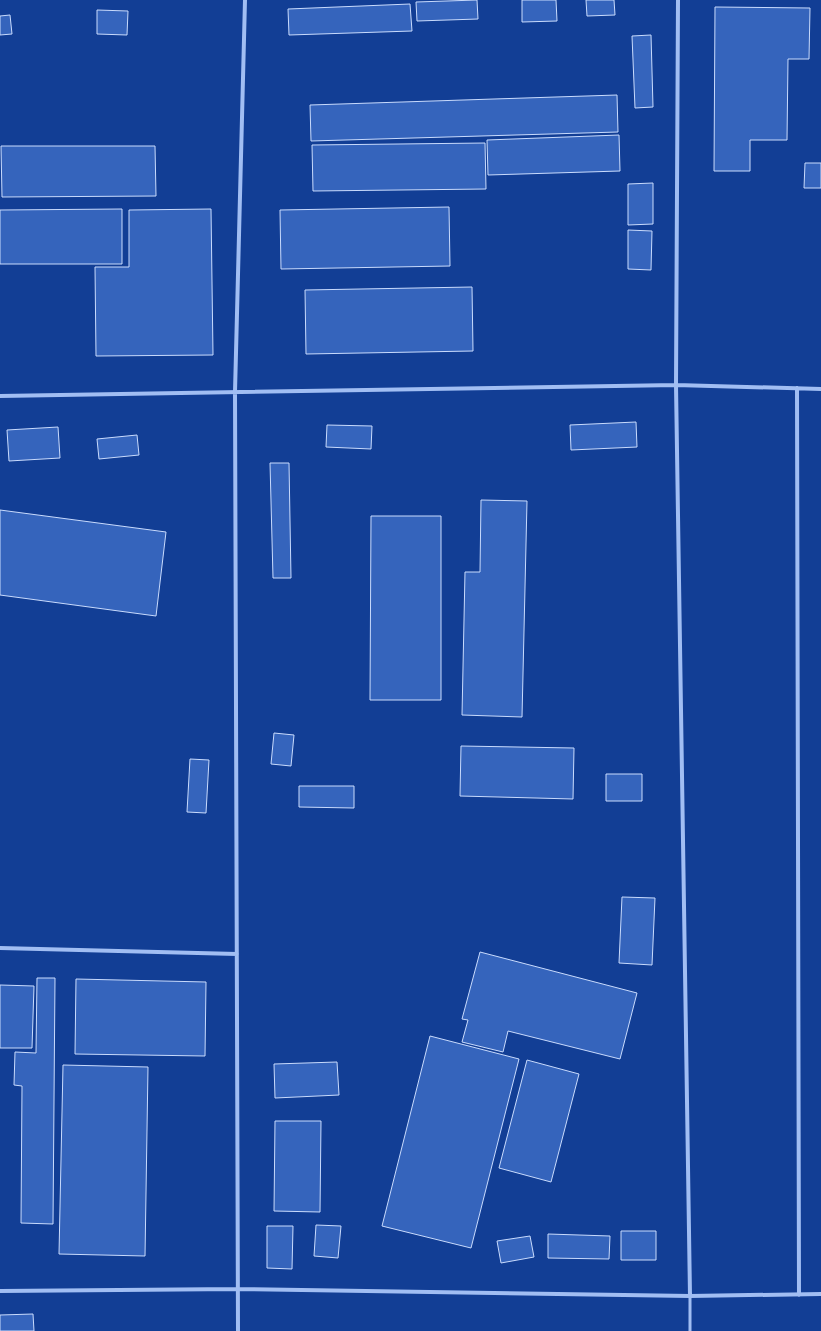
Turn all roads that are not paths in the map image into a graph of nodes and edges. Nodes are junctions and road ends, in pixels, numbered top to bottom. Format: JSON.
{"nodes":[{"id":1,"x":244,"y":0,"type":"edge"},
{"id":2,"x":678,"y":0,"type":"edge"},
{"id":3,"x":676,"y":385,"type":"junction"},
{"id":4,"x":797,"y":388,"type":"junction"},
{"id":5,"x":821,"y":388,"type":"edge"},
{"id":6,"x":235,"y":392,"type":"junction"},
{"id":7,"x":0,"y":396,"type":"edge"},
{"id":8,"x":0,"y":948,"type":"edge"},
{"id":9,"x":236,"y":954,"type":"junction"},
{"id":10,"x":237,"y":1289,"type":"junction"},
{"id":11,"x":0,"y":1292,"type":"edge"},
{"id":12,"x":821,"y":1294,"type":"edge"},
{"id":13,"x":799,"y":1295,"type":"junction"},
{"id":14,"x":690,"y":1296,"type":"junction"},
{"id":15,"x":238,"y":1331,"type":"edge"},
{"id":16,"x":690,"y":1331,"type":"edge"}],
"edges":[{"from":1,"to":6,"type":"street"},
{"from":2,"to":3,"type":"street"},
{"from":3,"to":4,"type":"street"},
{"from":3,"to":6,"type":"street"},
{"from":3,"to":14,"type":"street"},
{"from":4,"to":5,"type":"street"},
{"from":4,"to":13,"type":"street"},
{"from":6,"to":7,"type":"street"},
{"from":6,"to":9,"type":"street"},
{"from":8,"to":9,"type":"street"},
{"from":9,"to":10,"type":"street"},
{"from":10,"to":11,"type":"street"},
{"from":10,"to":14,"type":"street"},
{"from":10,"to":15,"type":"street"},
{"from":12,"to":13,"type":"street"},
{"from":13,"to":14,"type":"street"},
{"from":14,"to":16,"type":"lane"}]}
